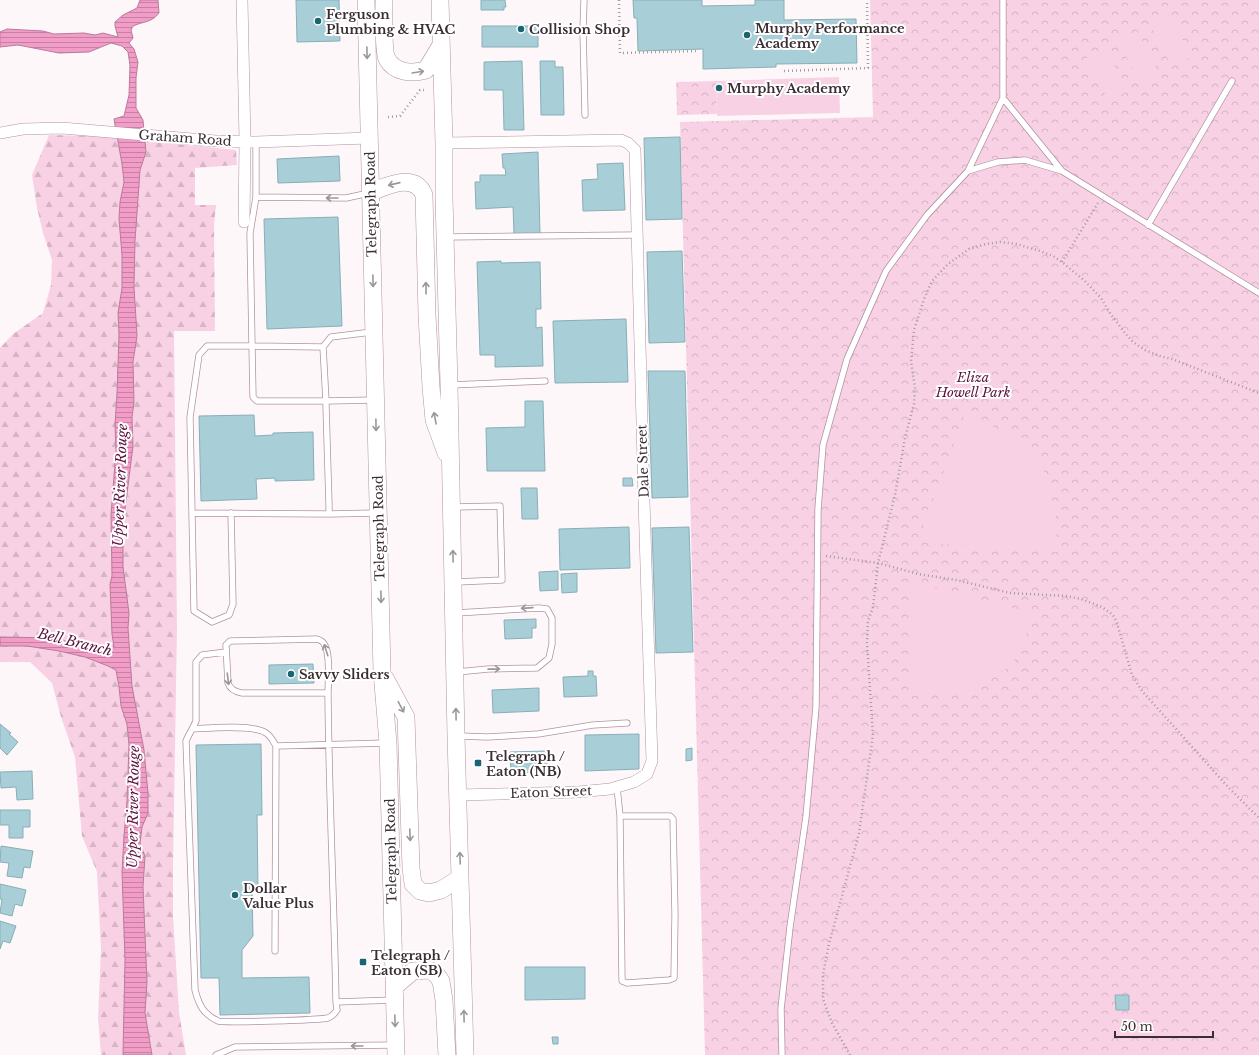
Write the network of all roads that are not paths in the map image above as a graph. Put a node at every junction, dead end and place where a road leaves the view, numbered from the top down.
1 (242, 0) edge
2 (366, 0) edge
3 (384, 0) edge
4 (440, 0) edge
5 (584, 0) edge
6 (1003, 0) edge
7 (441, 44) junction
8 (1232, 81) dead end
9 (1003, 98) junction
10 (585, 115) dead end
11 (0, 133) edge
12 (370, 138) junction
13 (250, 142) junction
14 (444, 143) junction
15 (968, 171) junction
16 (1062, 172) junction
17 (371, 192) junction
18 (256, 197) junction
19 (244, 222) dead end
20 (1148, 225) junction
21 (636, 235) junction
22 (446, 237) junction
23 (1259, 293) edge
24 (374, 332) junction
25 (252, 346) junction
26 (323, 347) junction
27 (545, 381) dead end
28 (449, 385) junction
29 (376, 400) junction
30 (326, 401) junction
31 (451, 468) junction
32 (452, 507) junction
33 (192, 513) junction
34 (231, 513) junction
35 (379, 513) junction
36 (329, 514) junction
37 (453, 582) junction
38 (454, 613) junction
39 (226, 652) junction
40 (382, 672) junction
41 (455, 672) junction
42 (328, 693) junction
43 (627, 723) dead end
44 (193, 728) junction
45 (456, 736) junction
46 (388, 743) junction
47 (329, 744) junction
48 (276, 746) junction
49 (641, 778) joint
50 (617, 787) junction
51 (458, 795) junction
52 (620, 816) junction
53 (460, 878) junction
54 (275, 951) dead end
55 (394, 994) junction
56 (336, 1002) junction
57 (396, 1050) edge
58 (216, 1055) edge
59 (447, 1055) edge
60 (465, 1055) edge
61 (782, 1055) edge

1 - 13 street
2 -> 12 main road, Telegraph Road
3 -> 7 main road
4 - 7 main road
5 - 10 lane
6 - 9 lane
7 - 14 main road
8 - 20 lane
9 - 15 lane
9 - 16 lane
11 - 13 street, Graham Road
12 - 13 street, Graham Road
12 - 17 main road, Telegraph Road
13 - 18 lane
13 - 19 street
14 - 21 street, Dale Street
14 - 22 main road
15 - 16 lane
15 - 61 lane
16 - 20 lane
17 -> 18 lane
17 -> 24 main road, Telegraph Road
31 -> 17 main road
18 - 25 lane
20 - 23 lane
21 - 22 lane
21 - 49 street, Dale Street
22 - 28 main road
24 - 26 lane
24 - 29 main road, Telegraph Road
25 - 26 lane
25 - 30 lane
25 - 33 lane
26 - 30 lane
27 - 28 lane
28 - 31 main road
29 - 30 lane
29 -> 35 main road, Telegraph Road
30 - 36 lane
31 - 32 main road
37 -> 32 main road
32 - 37 lane
33 - 34 lane
33 - 34 lane
34 - 36 lane
35 - 36 lane
35 -> 40 main road, Telegraph Road
37 - 38 main road
38 - 41 main road
41 -> 38 lane
39 -> 42 lane
42 -> 39 lane
39 - 44 lane
40 - 46 main road, Telegraph Road
40 -> 53 main road
45 -> 41 main road
42 - 47 lane
43 - 45 lane
44 - 48 lane
44 - 56 lane
45 - 51 main road
46 - 47 lane
46 - 55 main road, Telegraph Road
47 - 48 lane
47 - 56 lane
48 - 54 lane
49 - 50 street, Eaton Street
50 - 51 street, Eaton Street
50 - 52 lane
53 -> 51 main road
52 - 52 lane
60 -> 53 main road
55 - 56 lane
55 -> 57 main road, Telegraph Road
55 - 59 main road
57 -> 58 lane

